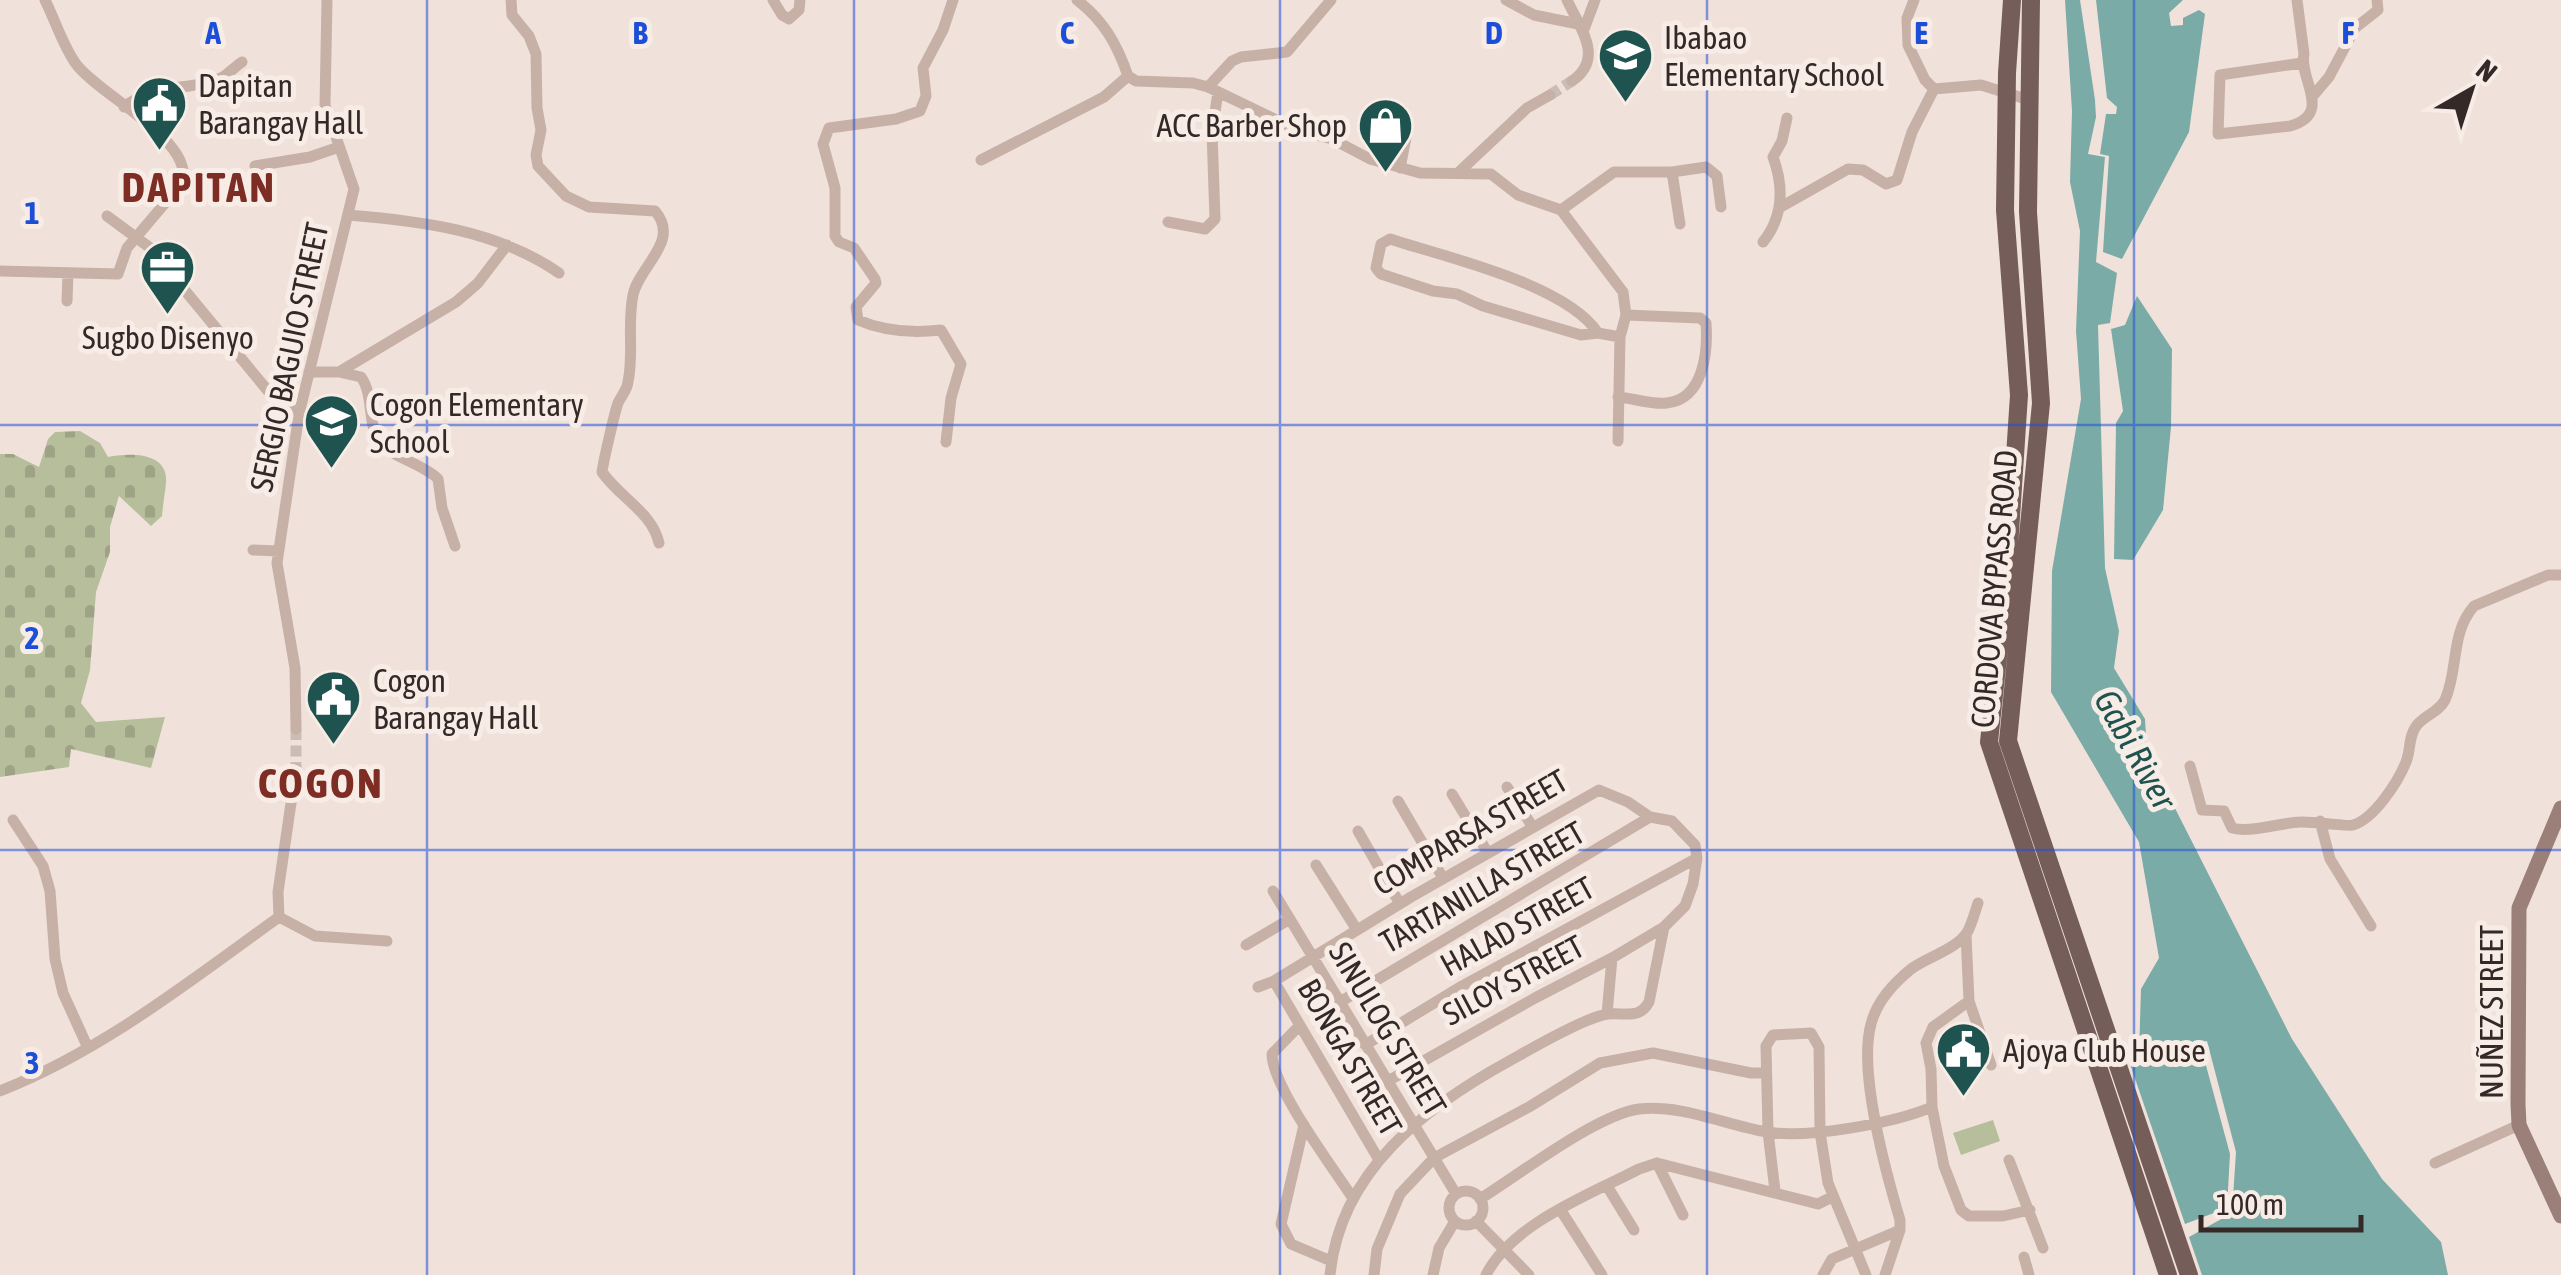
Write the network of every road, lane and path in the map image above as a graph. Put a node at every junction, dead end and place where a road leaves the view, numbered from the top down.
1 (44, 0) edge
2 (328, 0) edge
3 (511, 0) edge
4 (772, 0) edge
5 (800, 0) edge
6 (952, 0) edge
7 (1076, 0) edge
8 (1331, 0) edge
9 (1506, 0) edge
10 (1567, 0) edge
11 (1595, 0) edge
12 (1914, 0) edge
13 (2012, 0) edge
14 (2031, 0) edge
15 (2297, 0) edge
16 (2377, 0) edge
17 (1580, 28) junction
18 (242, 62) dead end
19 (2302, 63) junction
20 (1128, 76) junction
21 (1572, 81) tunnel mouth
22 (1934, 88) junction
23 (1213, 90) junction
24 (2006, 92) junction
25 (1550, 95) tunnel mouth
26 (2312, 97) junction
27 (2029, 100) junction
28 (124, 108) junction
29 (1402, 110) dead end
30 (1787, 118) dead end
31 (339, 148) junction
32 (981, 160) dead end
33 (255, 166) dead end
34 (1400, 168) junction
35 (1459, 172) junction
36 (1672, 172) junction
37 (1720, 207) dead end
38 (1779, 208) junction
39 (1561, 210) junction
40 (348, 215) junction
41 (107, 216) dead end
42 (1168, 222) dead end
43 (1680, 224) dead end
44 (138, 237) junction
45 (1762, 242) dead end
46 (507, 245) junction
47 (0, 271) edge
48 (68, 272) junction
49 (559, 274) dead end
50 (67, 301) dead end
51 (1626, 315) junction
52 (1598, 333) junction
53 (1620, 338) junction
54 (309, 372) junction
55 (339, 372) junction
56 (1618, 398) junction
57 (299, 414) junction
58 (1618, 441) dead end
59 (946, 442) dead end
60 (659, 543) dead end
61 (455, 546) dead end
62 (253, 550) dead end
63 (279, 551) junction
64 (2561, 574) edge
65 (296, 729) tunnel mouth
66 (2190, 766) dead end
67 (296, 768) tunnel mouth
68 (1508, 786) dead end
69 (1452, 794) dead end
70 (1398, 802) dead end
71 (2561, 808) edge
72 (1650, 817) junction
73 (13, 820) dead end
74 (2320, 821) junction
75 (1532, 826) junction
76 (2557, 827) edge
77 (1358, 832) dead end
78 (1488, 853) junction
79 (1697, 858) junction
80 (1316, 865) dead end
81 (1443, 878) junction
82 (1274, 891) dead end
83 (1978, 902) dead end
84 (1400, 904) junction
85 (280, 918) junction
86 (1290, 918) junction
87 (2371, 926) dead end
88 (1664, 927) junction
89 (1357, 930) junction
90 (1966, 936) junction
91 (387, 942) dead end
92 (1246, 945) dead end
93 (1312, 956) junction
94 (1612, 958) junction
95 (1274, 981) junction
96 (1258, 987) dead end
97 (1968, 1001) junction
98 (1340, 1002) junction
99 (1606, 1014) junction
100 (1300, 1026) junction
101 (1365, 1046) junction
102 (88, 1048) junction
103 (1991, 1065) dead end
104 (1765, 1072) junction
105 (1388, 1081) junction
106 (0, 1092) edge
107 (1932, 1108) junction
108 (1876, 1122) junction
109 (1304, 1125) junction
110 (1412, 1125) junction
111 (2520, 1125) junction
112 (1768, 1132) junction
113 (1820, 1132) junction
114 (2133, 1142) junction
115 (1434, 1158) junction
116 (1379, 1160) junction
117 (2009, 1160) dead end
118 (2435, 1163) dead end
119 (1657, 1164) junction
120 (1606, 1186) junction
121 (1775, 1191) junction
122 (1456, 1194) junction
123 (1352, 1197) junction
124 (1832, 1197) junction
125 (1480, 1199) junction
126 (1560, 1210) junction
127 (2030, 1210) junction
128 (1683, 1215) dead end
129 (2561, 1216) edge
130 (1455, 1221) junction
131 (1476, 1221) junction
132 (1634, 1230) dead end
133 (1900, 1230) junction
134 (2043, 1248) dead end
135 (1505, 1249) junction
136 (1856, 1249) junction
137 (2024, 1257) dead end
138 (1331, 1260) junction
139 (1330, 1275) edge
140 (1374, 1275) edge
141 (1433, 1275) edge
142 (1486, 1275) edge
143 (1529, 1275) edge
144 (1602, 1275) edge
145 (1824, 1275) edge
146 (1866, 1275) edge
147 (1885, 1275) edge
148 (2029, 1275) edge
149 (2168, 1275) edge
150 (2189, 1275) edge

1 - 28 street
2 - 31 street, SERGIO BAGUIO STREET
3 - 60 street
4 - 5 street
6 - 59 street
7 - 20 street
8 - 23 street
9 - 17 street
10 - 17 street
11 - 17 street
12 - 22 street
13 - 24 main road, CORDOVA BYPASS ROAD
14 - 27 main road, CORDOVA BYPASS ROAD
15 - 19 street
16 - 26 street
17 - 21 street
18 - 28 street
19 - 26 street
19 - 26 street
20 - 23 street
20 - 32 street
22 - 24 street
22 - 38 street
23 - 34 street
23 - 42 street
24 - 27 street
24 - 114 main road, CORDOVA BYPASS ROAD
25 - 35 street
27 - 114 main road, CORDOVA BYPASS ROAD
28 - 44 street
29 - 34 street
30 - 38 street
31 - 33 street
31 - 40 street, SERGIO BAGUIO STREET
34 - 35 street
35 - 39 street
36 - 37 street
36 - 39 street
36 - 43 street
38 - 45 street
39 - 51 street
40 - 46 street
40 - 54 street, SERGIO BAGUIO STREET
41 - 44 street
44 - 48 street
44 - 57 street
46 - 49 street
46 - 55 street
47 - 48 street
48 - 50 street
51 - 53 street
51 - 56 street
52 - 52 street
52 - 53 street
53 - 56 street
54 - 55 street
54 - 57 street, SERGIO BAGUIO STREET
55 - 61 street
56 - 58 street
57 - 63 street, SERGIO BAGUIO STREET
62 - 63 street
63 - 65 street, SERGIO BAGUIO STREET
64 - 74 street
66 - 74 street
67 - 85 street
68 - 75 street
69 - 78 street
70 - 81 street
71 - 76 street, NUÑEZ STREET
72 - 75 street, COMPARSA STREET
72 - 79 street, COMPARSA STREET
72 - 98 street, TARTANILLA STREET
73 - 102 street
74 - 87 street
75 - 78 street, COMPARSA STREET
76 - 111 street, NUÑEZ STREET
77 - 84 street
78 - 81 street, COMPARSA STREET
79 - 88 street
79 - 101 street, HALAD STREET
80 - 89 street
81 - 84 street, COMPARSA STREET
82 - 86 street, SINULOG STREET
83 - 90 street
84 - 89 street, COMPARSA STREET
85 - 91 street
85 - 102 street
86 - 92 street
86 - 93 street, SINULOG STREET
88 - 94 street, SILOY STREET
88 - 99 street
89 - 93 street, COMPARSA STREET
90 - 97 street
90 - 108 street
93 - 95 street, COMPARSA STREET
93 - 98 street, SINULOG STREET
94 - 99 street
94 - 105 street, SILOY STREET
95 - 96 street, COMPARSA STREET
95 - 100 street, BONGA STREET
97 - 103 street
97 - 107 street
98 - 101 street, SINULOG STREET
99 - 110 street
100 - 109 street
100 - 116 street, BONGA STREET
101 - 105 street, SINULOG STREET
102 - 106 street
104 - 112 street
104 - 113 street
104 - 115 street
105 - 110 street, SINULOG STREET
107 - 108 street
107 - 127 street
108 - 113 street
108 - 133 street
109 - 123 street
109 - 138 street
110 - 115 street, SINULOG STREET
110 - 116 street
111 - 118 street
111 - 129 street, NUÑEZ STREET
112 - 113 street
112 - 121 street
112 - 125 street
113 - 124 street
114 - 149 main road, CORDOVA BYPASS ROAD
114 - 150 main road, CORDOVA BYPASS ROAD
115 - 122 street, SINULOG STREET
115 - 140 street
116 - 123 street
117 - 127 street
119 - 120 street
119 - 121 street
119 - 128 street
120 - 126 street
120 - 132 street
121 - 124 street
122 - 125 street
122 - 130 street
123 - 138 street
124 - 136 street
125 - 131 street
126 - 135 street
126 - 144 street
127 - 134 street
130 - 131 street
130 - 141 street
131 - 135 street
133 - 136 street
133 - 147 street
135 - 142 street
135 - 143 street
136 - 145 street
136 - 146 street
137 - 148 street
138 - 139 street

